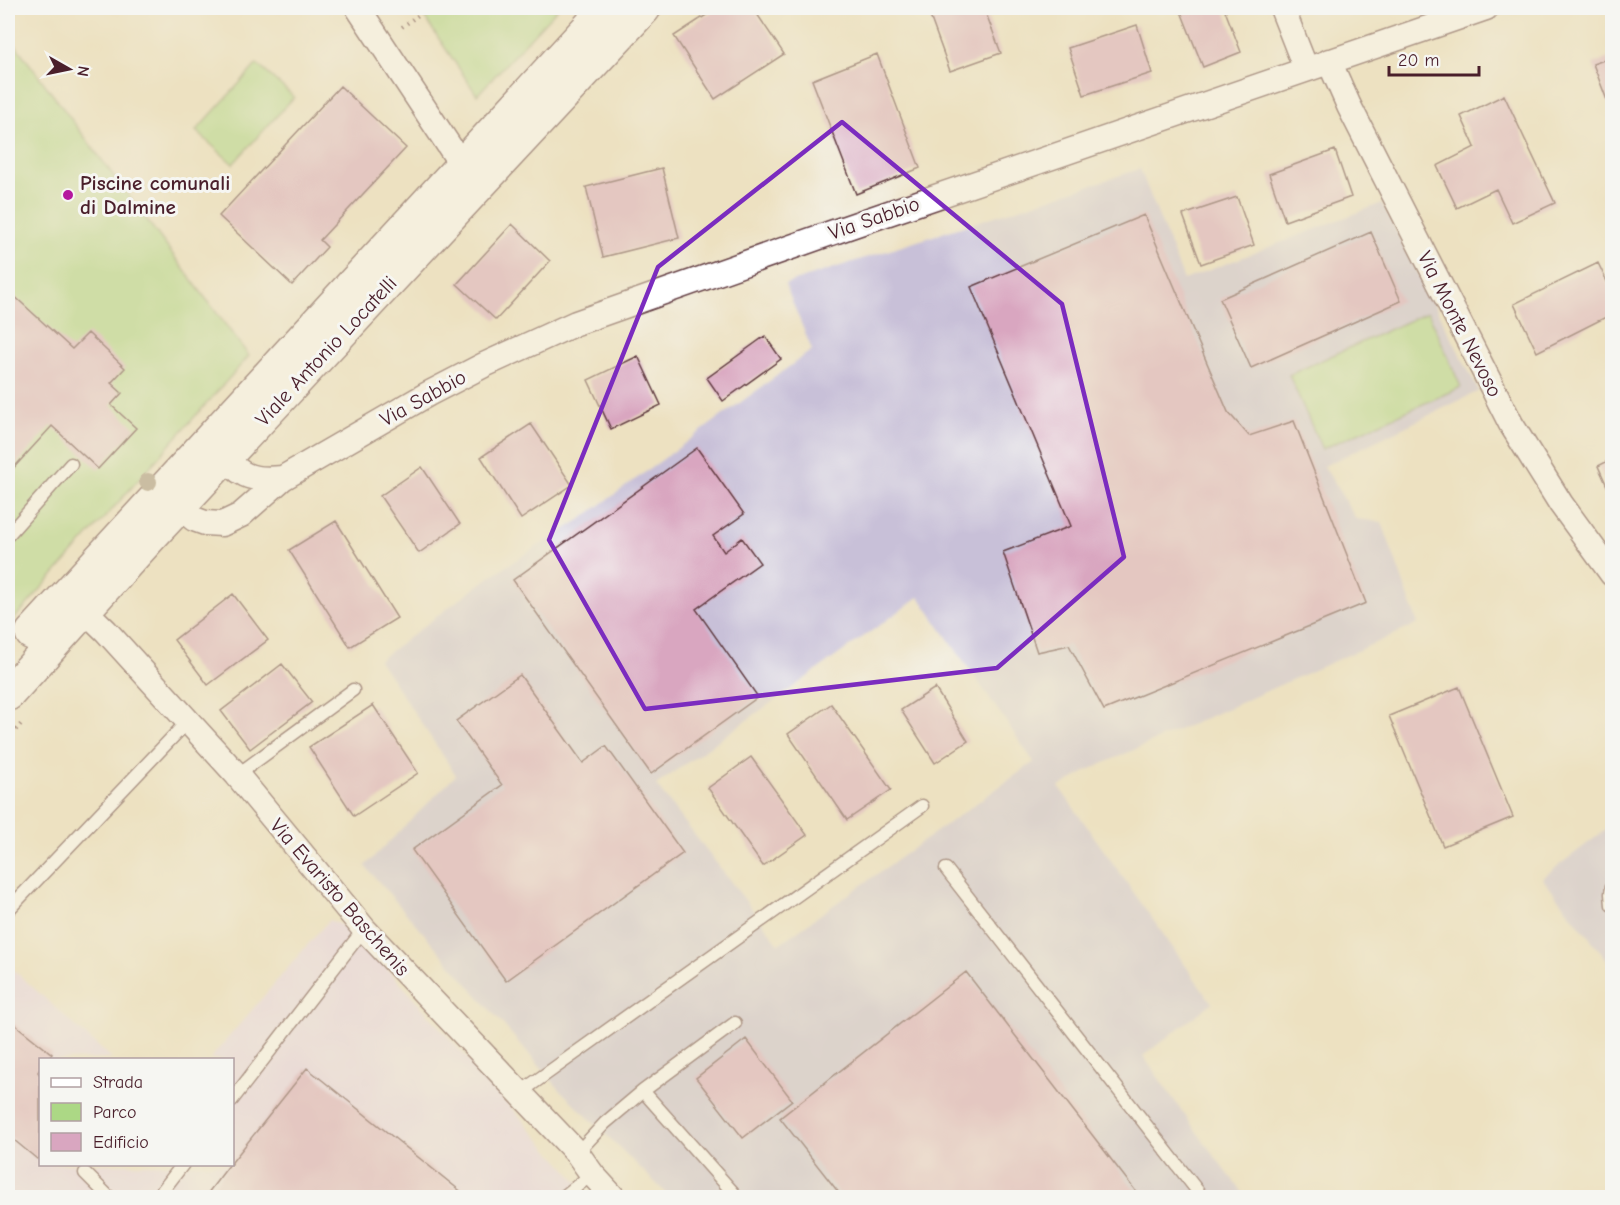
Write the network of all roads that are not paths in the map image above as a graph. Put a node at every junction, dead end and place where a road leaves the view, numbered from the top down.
1 (358, 8) edge
2 (608, 8) edge
3 (644, 8) edge
4 (1282, 8) edge
5 (1486, 8) edge
6 (1329, 61) junction
7 (1306, 69) junction
8 (470, 177) junction
9 (217, 450) junction
10 (71, 464) dead end
11 (283, 478) junction
12 (171, 500) junction
13 (8, 535) edge
14 (1612, 574) edge
15 (77, 602) junction
16 (8, 660) edge
17 (353, 690) dead end
18 (8, 694) edge
19 (188, 721) junction
20 (237, 775) junction
21 (922, 806) dead end
22 (946, 869) dead end
23 (1612, 886) edge
24 (1612, 905) edge
25 (8, 910) edge
26 (364, 929) junction
27 (735, 1023) dead end
28 (643, 1091) junction
29 (518, 1094) junction
30 (234, 1097) edge
31 (577, 1154) junction
32 (181, 1166) edge
33 (85, 1173) dead end
34 (592, 1174) junction
35 (110, 1197) edge
36 (157, 1197) edge
37 (562, 1197) edge
38 (614, 1197) edge
39 (738, 1197) edge
40 (1203, 1197) edge

1 - 8 street
2 - 8 street, Viale Antonio Locatelli
3 - 8 street, Viale Antonio Locatelli
4 - 7 street
5 - 6 street, Via Sabbio
6 - 7 street, Via Sabbio
6 - 14 street, Via Monte Nevoso
7 - 11 street, Via Sabbio
8 - 9 street, Viale Antonio Locatelli
9 - 11 street, Via Sabbio
9 - 12 street, Viale Antonio Locatelli
10 - 13 lane
11 - 12 street, Via Sabbio
12 - 15 street, Viale Antonio Locatelli
15 - 16 street, Viale Antonio Locatelli
15 - 18 street, Viale Antonio Locatelli
15 - 19 street, Via Evaristo Baschenis
17 - 20 lane
19 - 20 street, Via Evaristo Baschenis
19 - 25 lane
20 - 26 street, Via Evaristo Baschenis
21 - 29 lane
22 - 40 lane
23 - 24 lane
26 - 29 street, Via Evaristo Baschenis
26 - 30 lane
27 - 28 lane
28 - 31 lane
28 - 39 lane
29 - 31 street, Via Evaristo Baschenis
31 - 34 street, Via Evaristo Baschenis
32 - 36 lane
33 - 35 lane
34 - 37 lane
34 - 38 street, Via Evaristo Baschenis

